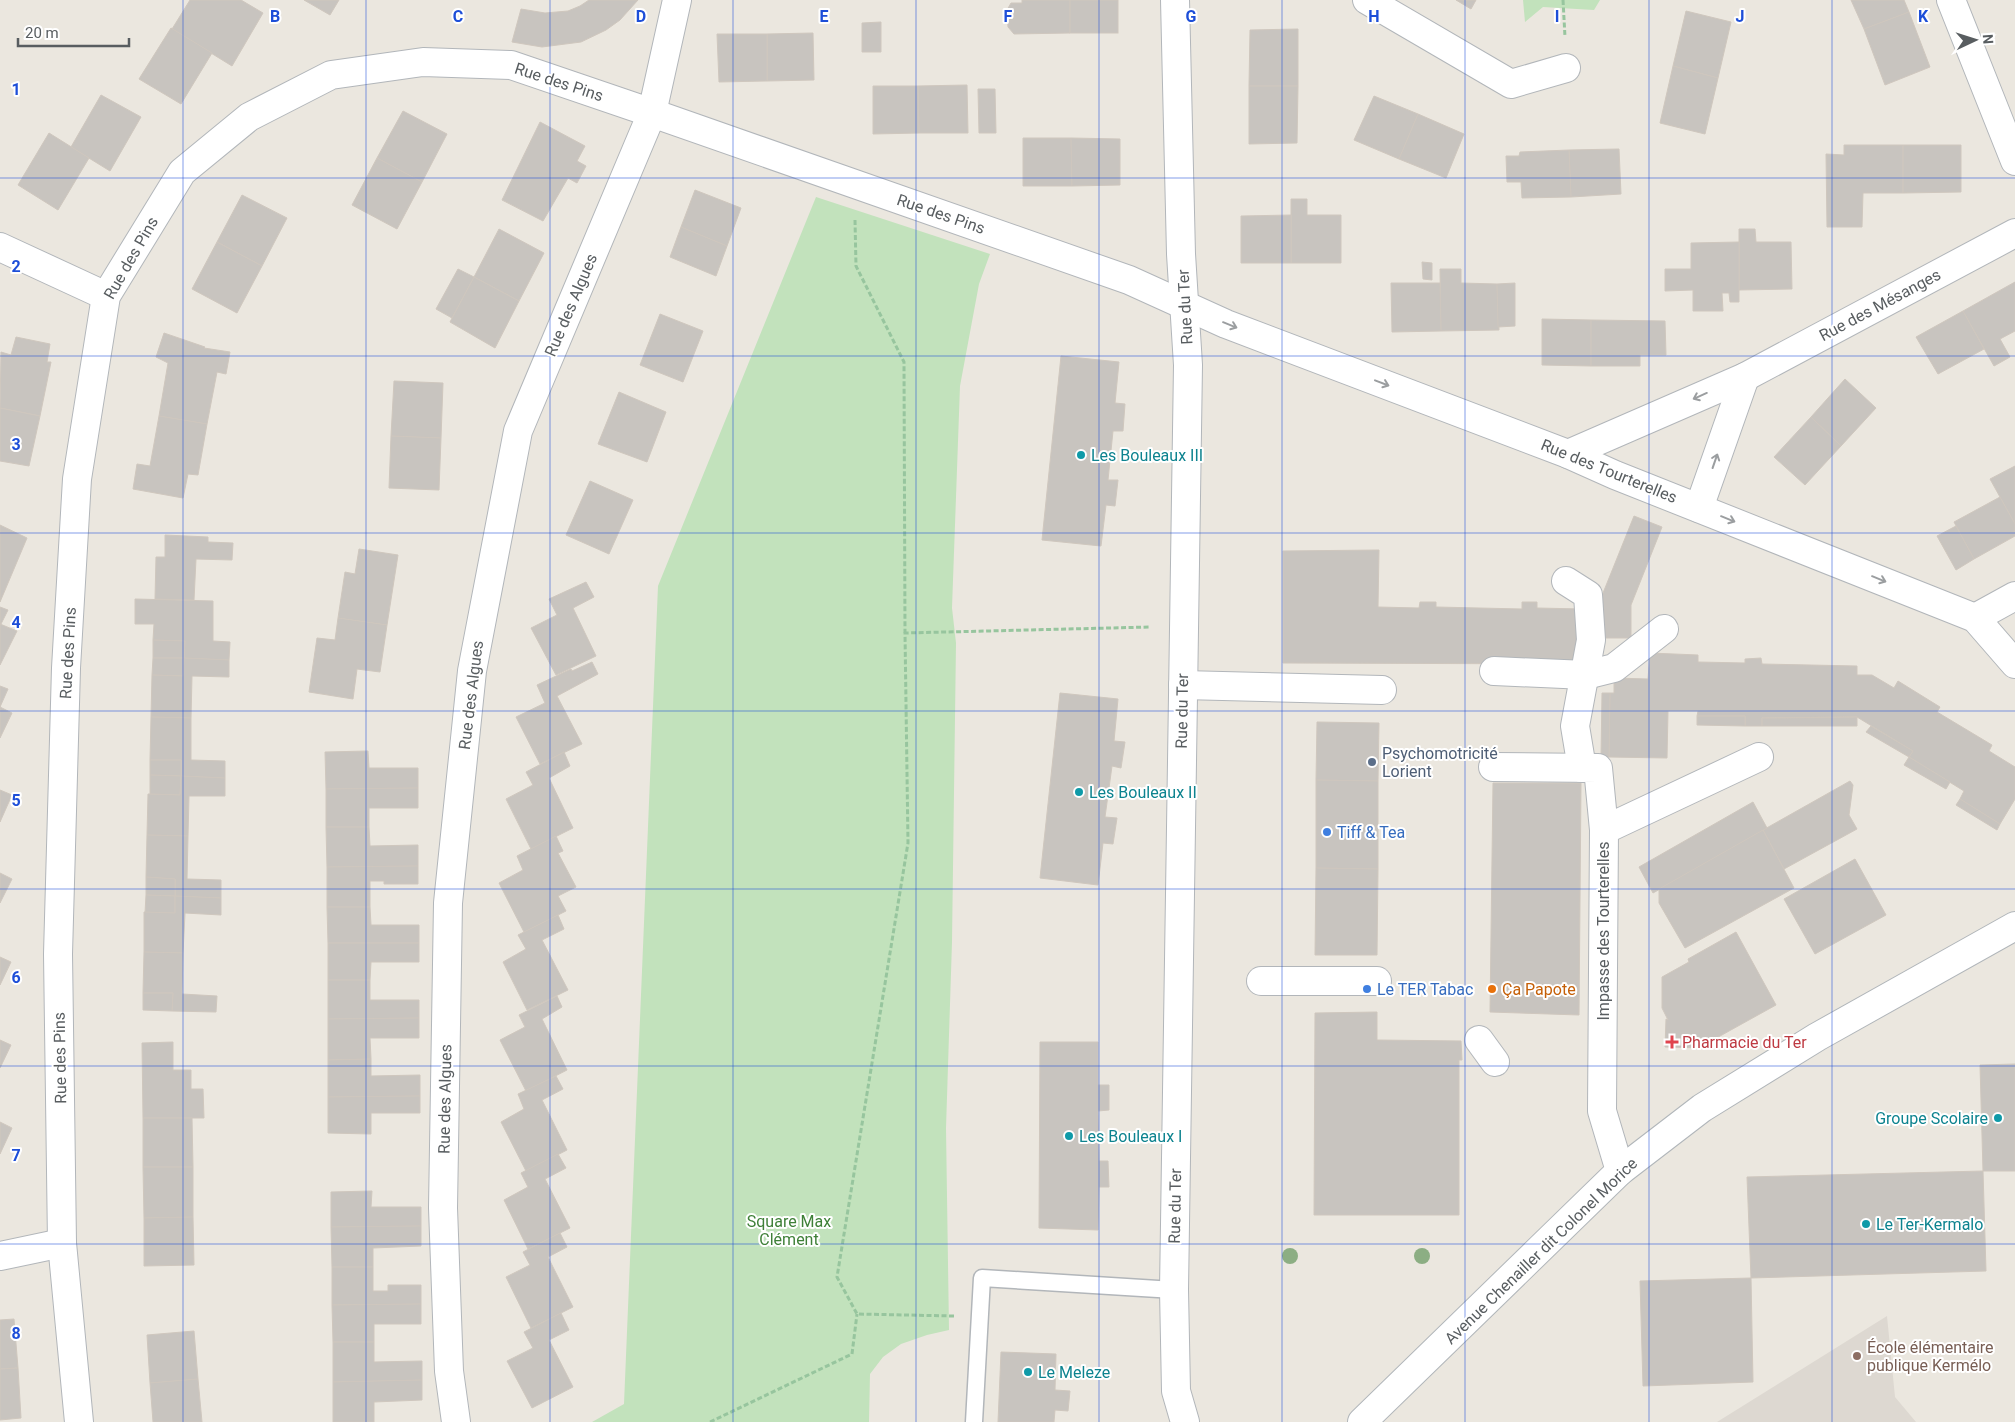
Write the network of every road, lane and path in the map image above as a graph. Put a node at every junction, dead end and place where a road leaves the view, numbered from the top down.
1 (677, 0) edge
2 (1175, 0) edge
3 (1367, 0) edge
4 (1951, 0) edge
5 (1566, 68) dead end
6 (652, 113) junction
7 (2015, 161) edge
8 (855, 184) junction
9 (2015, 233) edge
10 (0, 247) edge
11 (106, 296) junction
12 (1186, 304) junction
13 (1745, 377) junction
14 (1568, 454) junction
15 (1699, 508) junction
16 (1566, 582) dead end
17 (2015, 596) edge
18 (1975, 618) junction
19 (1183, 626) junction
20 (1664, 629) dead end
21 (905, 633) junction
22 (2015, 664) edge
23 (1494, 671) dead end
24 (1586, 675) junction
25 (1183, 685) junction
26 (1382, 690) dead end
27 (1759, 757) dead end
28 (1493, 767) dead end
29 (1582, 768) junction
30 (1604, 830) junction
31 (2015, 926) edge
32 (1261, 981) dead end
33 (1377, 981) dead end
34 (1478, 1040) dead end
35 (1495, 1062) dead end
36 (1620, 1171) junction
37 (62, 1243) junction
38 (0, 1256) edge
39 (1174, 1290) junction
40 (857, 1314) junction
41 (980, 1316) junction
42 (79, 1422) edge
43 (456, 1422) edge
44 (710, 1422) edge
45 (974, 1422) edge
46 (1185, 1422) edge
47 (1362, 1422) edge

1 - 6 street, Rue des Algues
2 - 12 street, Rue du Ter
3 - 5 street
4 - 7 street
6 - 8 street, Rue des Pins
6 - 11 street, Rue des Pins
6 - 43 street, Rue des Algues
8 - 12 street, Rue des Pins
8 - 21 path
9 - 13 street, Rue des Mésanges
10 - 11 street
11 - 37 street, Rue des Pins
12 -> 14 street, Rue des Tourterelles
12 - 19 street, Rue du Ter
13 -> 14 street, Rue des Mésanges
15 -> 13 street
14 - 15 street, Rue des Tourterelles
15 -> 18 street, Rue des Tourterelles
16 - 24 street
17 - 18 street
18 - 22 street, Rue des Tourterelles
19 - 21 path
19 - 25 street, Rue du Ter
20 - 24 street
21 - 40 path
23 - 24 street
24 - 29 street
25 - 26 street
25 - 39 street, Rue du Ter
27 - 30 street, Impasse des Tourterelles
28 - 29 street
29 - 30 street
30 - 36 street, Impasse des Tourterelles
31 - 36 street, Avenue Chenailler dit Colonel Morice
32 - 33 street
34 - 35 street
36 - 47 street, Avenue Chenailler dit Colonel Morice
37 - 38 street
37 - 42 street, Rue des Pins
39 - 41 lane
39 - 46 street, Rue du Ter
40 - 41 path
40 - 44 path
41 - 45 lane

